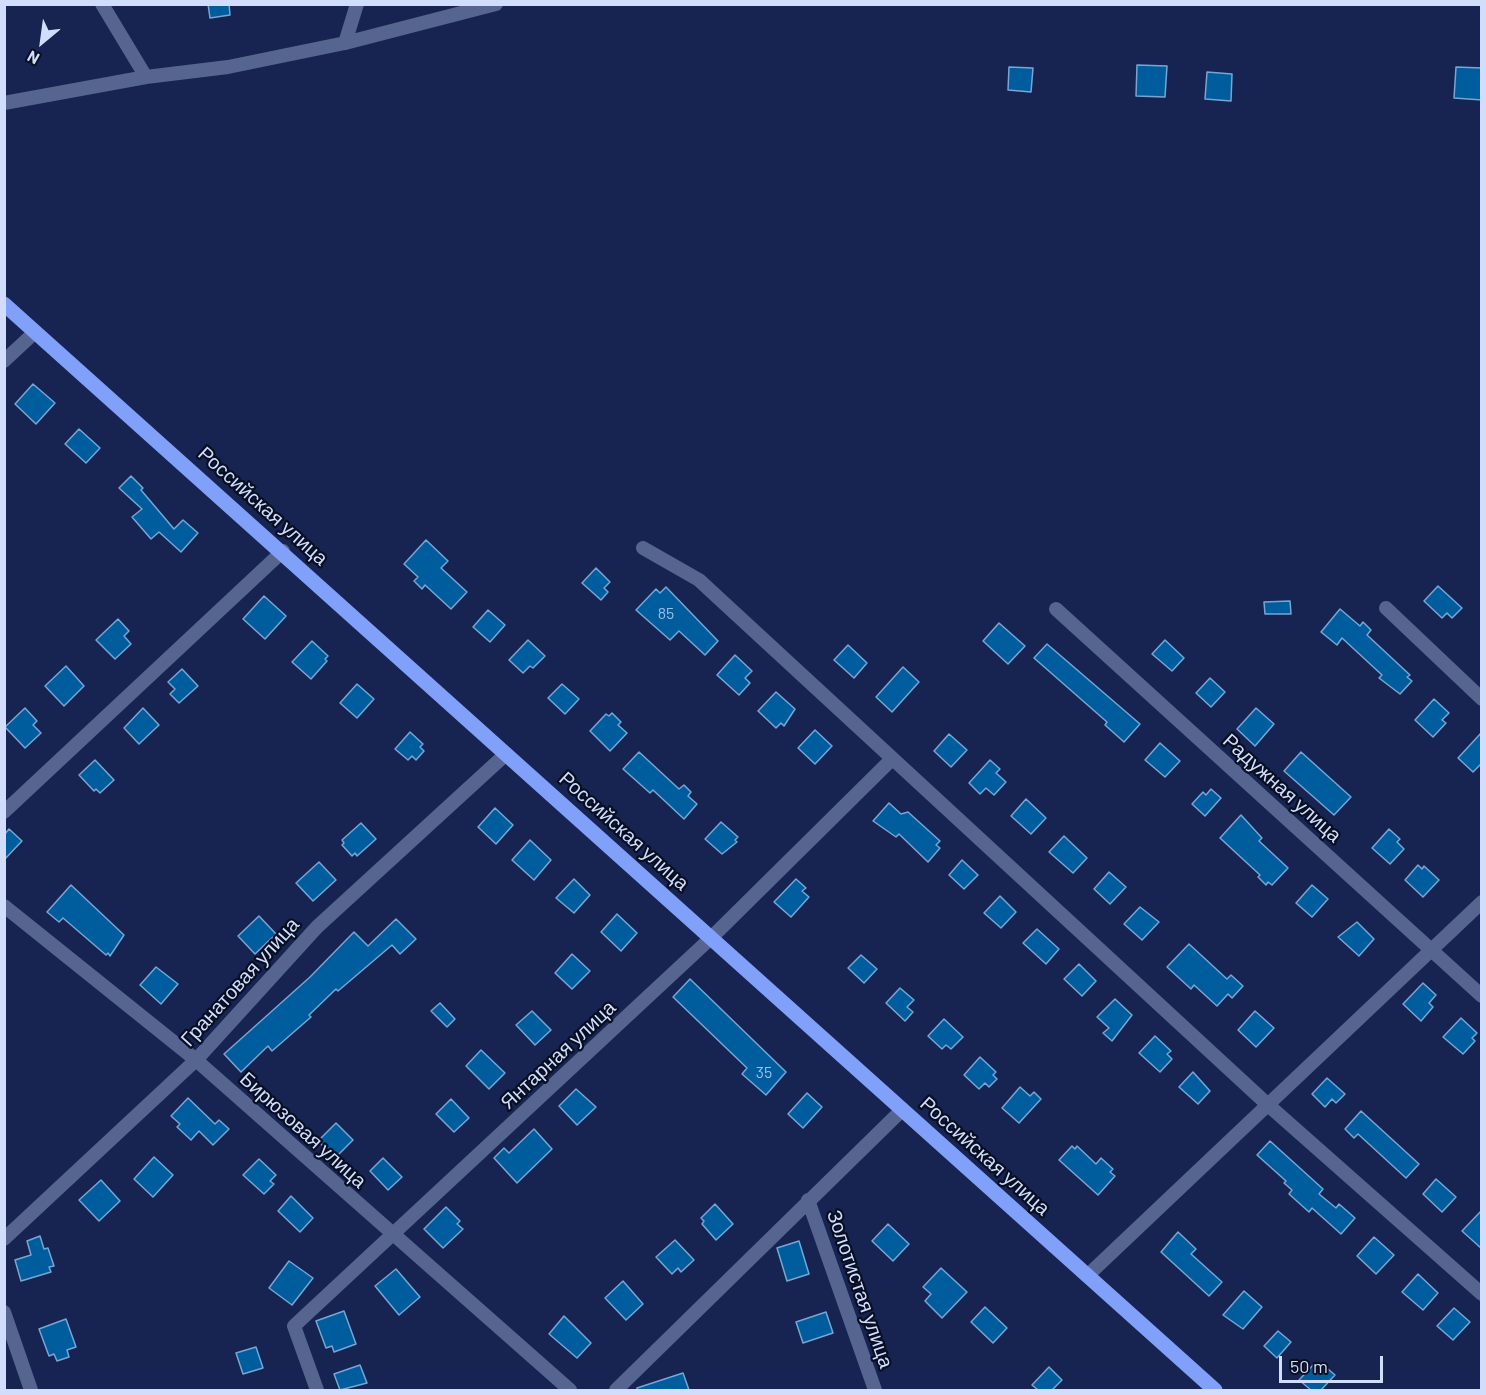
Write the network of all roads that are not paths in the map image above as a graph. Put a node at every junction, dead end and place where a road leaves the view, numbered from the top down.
1 (102, 4) edge
2 (357, 4) edge
3 (496, 4) edge
4 (345, 43) junction
5 (146, 77) junction
6 (4, 103) edge
7 (4, 304) edge
8 (34, 333) junction
9 (4, 361) edge
10 (643, 548) dead end
11 (283, 551) junction
12 (1386, 608) dead end
13 (1056, 609) dead end
14 (1482, 699) edge
15 (506, 754) junction
16 (892, 759) junction
17 (4, 812) edge
18 (1482, 902) edge
19 (4, 906) edge
20 (712, 937) junction
21 (1431, 950) junction
22 (1482, 996) edge
23 (196, 1060) junction
24 (1267, 1104) junction
25 (902, 1110) junction
26 (808, 1200) junction
27 (392, 1236) junction
28 (4, 1239) edge
29 (1087, 1276) junction
30 (1482, 1294) edge
31 (4, 1312) edge
32 (31, 1390) edge
33 (317, 1390) edge
34 (570, 1390) edge
35 (616, 1390) edge
36 (875, 1390) edge
37 (1215, 1390) edge

1 - 5 street
2 - 4 street
3 - 4 street
4 - 5 street
5 - 6 street
7 - 8 main road, Российская улица
8 - 9 street
8 - 11 main road, Российская улица
10 - 16 street
11 - 15 main road, Российская улица
11 - 17 street
12 - 14 street
13 - 21 street, Радужная улица
15 - 20 main road, Российская улица
15 - 23 street, Гранатовая улица
16 - 20 street, Янтарная улица
16 - 24 street
18 - 21 street
19 - 23 street, Бирюзовая улица
20 - 25 main road, Российская улица
20 - 27 street, Янтарная улица
21 - 22 street, Радужная улица
21 - 24 street
23 - 27 street, Бирюзовая улица
23 - 28 street, Гранатовая улица
24 - 29 street
24 - 30 street
25 - 26 street
25 - 29 main road, Российская улица
26 - 35 street
26 - 36 street, Золотистая улица
27 - 33 street, Янтарная улица
27 - 34 street, Бирюзовая улица
29 - 37 main road, Российская улица
31 - 32 street

